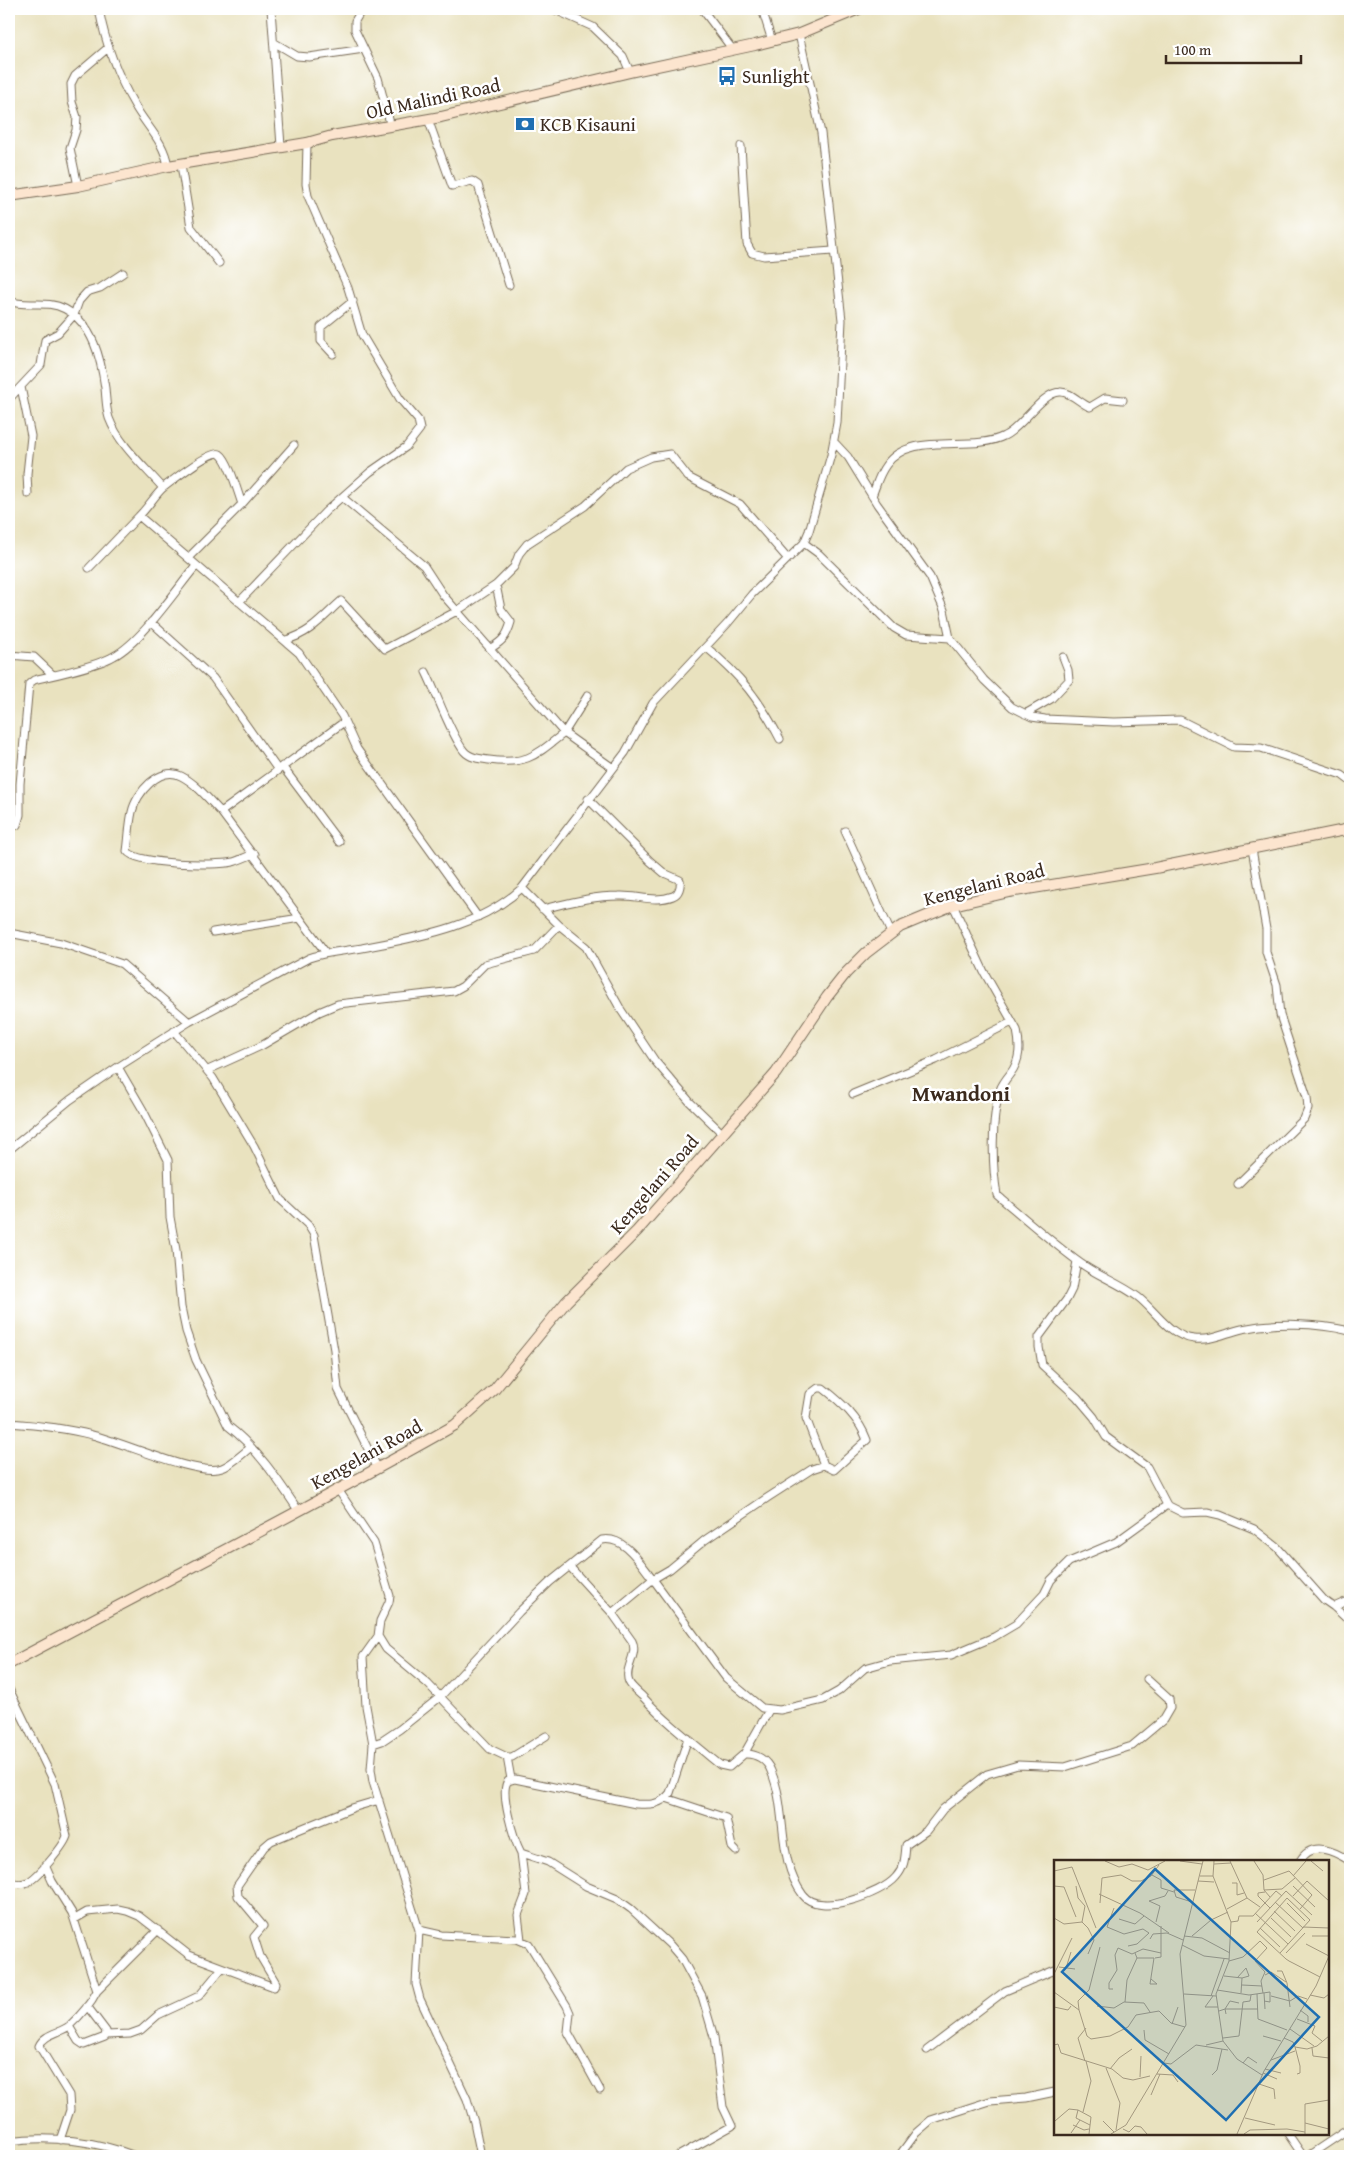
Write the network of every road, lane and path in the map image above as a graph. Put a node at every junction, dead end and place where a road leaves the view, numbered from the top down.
1 (100, 9) edge
2 (271, 9) edge
3 (362, 9) edge
4 (554, 9) edge
5 (702, 9) edge
6 (762, 9) edge
7 (859, 9) edge
8 (799, 34) junction
9 (772, 41) junction
10 (275, 43) junction
11 (110, 47) junction
12 (364, 49) junction
13 (733, 50) junction
14 (630, 72) junction
15 (428, 119) junction
16 (391, 127) junction
17 (307, 143) junction
18 (282, 146) junction
19 (741, 146) dead end
20 (181, 165) junction
21 (168, 166) junction
22 (78, 186) junction
23 (9, 196) edge
24 (833, 251) junction
25 (219, 264) dead end
26 (123, 273) dead end
27 (509, 285) dead end
28 (9, 301) edge
29 (352, 302) junction
30 (74, 316) junction
31 (333, 354) dead end
32 (21, 387) junction
33 (9, 399) edge
34 (1123, 400) dead end
35 (834, 442) junction
36 (294, 445) dead end
37 (163, 488) junction
38 (28, 494) dead end
39 (872, 496) junction
40 (342, 498) junction
41 (242, 504) junction
42 (139, 516) junction
43 (804, 543) junction
44 (188, 558) junction
45 (786, 558) junction
46 (196, 566) junction
47 (89, 568) dead end
48 (496, 585) junction
49 (239, 602) junction
50 (457, 611) junction
51 (151, 622) junction
52 (950, 638) junction
53 (286, 640) junction
54 (706, 647) junction
55 (490, 648) junction
56 (9, 655) edge
57 (1063, 658) dead end
58 (426, 672) dead end
59 (53, 675) junction
60 (588, 695) dead end
61 (1025, 714) junction
62 (344, 722) junction
63 (564, 733) junction
64 (780, 739) dead end
65 (280, 768) junction
66 (614, 768) junction
67 (1350, 781) edge
68 (588, 799) junction
69 (221, 812) junction
70 (9, 828) edge
71 (1350, 829) edge
72 (845, 831) dead end
73 (339, 842) dead end
74 (1252, 849) junction
75 (254, 854) junction
76 (522, 888) junction
77 (953, 905) junction
78 (542, 909) junction
79 (478, 917) junction
80 (300, 918) junction
81 (559, 925) junction
82 (213, 932) dead end
83 (9, 933) edge
84 (892, 933) junction
85 (326, 953) junction
86 (189, 1022) junction
87 (1012, 1022) junction
88 (174, 1031) junction
89 (118, 1067) junction
90 (208, 1070) junction
91 (853, 1094) dead end
92 (722, 1133) junction
93 (9, 1150) edge
94 (1238, 1184) dead end
95 (1076, 1261) junction
96 (1350, 1331) edge
97 (9, 1423) edge
98 (250, 1448) junction
99 (824, 1465) junction
100 (378, 1469) junction
101 (339, 1491) junction
102 (1167, 1505) junction
103 (298, 1510) junction
104 (570, 1567) junction
105 (653, 1579) junction
106 (1350, 1603) edge
107 (1334, 1607) junction
108 (612, 1613) junction
109 (1350, 1622) edge
110 (378, 1636) junction
111 (9, 1664) edge
112 (1147, 1679) dead end
113 (9, 1689) edge
114 (440, 1697) junction
115 (769, 1710) junction
116 (546, 1736) dead end
117 (688, 1738) junction
118 (373, 1744) junction
119 (744, 1754) junction
120 (507, 1757) junction
121 (511, 1779) junction
122 (666, 1798) junction
123 (379, 1800) junction
124 (736, 1851) dead end
125 (520, 1853) junction
126 (1301, 1860) edge
127 (1350, 1861) edge
128 (45, 1865) junction
129 (9, 1881) edge
130 (75, 1919) junction
131 (158, 1930) junction
132 (419, 1930) junction
133 (521, 1940) junction
134 (222, 1968) junction
135 (1054, 1970) edge
136 (97, 1991) junction
137 (87, 2006) junction
138 (69, 2026) junction
139 (106, 2035) junction
140 (927, 2050) dead end
141 (600, 2090) dead end
142 (1054, 2092) edge
143 (1350, 2128) edge
144 (1289, 2135) edge
145 (60, 2140) junction
146 (9, 2141) edge
147 (1302, 2155) edge
148 (135, 2156) edge
149 (481, 2156) edge
150 (678, 2156) edge
151 (899, 2156) edge

1 - 11 street
2 - 10 street
3 - 12 street
4 - 14 street
5 - 13 street
6 - 9 street
7 - 8 main road, Old Malindi Road
8 - 9 main road, Old Malindi Road
8 - 24 street
9 - 13 main road, Old Malindi Road
10 - 12 street
10 - 18 street
11 - 21 street
11 - 22 street
12 - 16 street
13 - 14 main road, Old Malindi Road
14 - 15 main road, Old Malindi Road
15 - 16 main road, Old Malindi Road
15 - 27 street
16 - 17 main road, Old Malindi Road
17 - 18 main road, Old Malindi Road
17 - 29 street
18 - 20 main road, Old Malindi Road
19 - 24 street
20 - 21 main road, Old Malindi Road
20 - 25 street
21 - 22 main road, Old Malindi Road
22 - 23 main road, Old Malindi Road
24 - 35 street
26 - 30 street
28 - 30 street
29 - 31 street
29 - 40 street
30 - 32 street
30 - 37 street
32 - 33 street
32 - 38 street
34 - 39 street
35 - 39 street
35 - 43 street
36 - 41 street
37 - 41 street
37 - 42 street
39 - 52 street
40 - 49 street
40 - 50 street
41 - 44 street
42 - 44 street
42 - 47 street
43 - 45 street
43 - 52 street
44 - 46 street
45 - 48 street
45 - 54 street
46 - 49 street
46 - 51 street
48 - 50 street
48 - 55 street
49 - 53 street
50 - 53 street
50 - 55 street
51 - 59 street
51 - 65 street
52 - 61 street
53 - 62 street
54 - 64 street
54 - 66 street
55 - 63 street
56 - 59 street
57 - 61 street
58 - 63 street
59 - 70 street
60 - 63 street
61 - 67 street
62 - 65 street
62 - 79 street
63 - 66 street
65 - 69 street
65 - 73 street
66 - 68 street
68 - 76 street
68 - 78 street
69 - 75 street
69 - 75 street
71 - 74 main road, Kengelani Road
72 - 84 street
74 - 77 main road, Kengelani Road
74 - 94 street
75 - 80 street
76 - 78 street
76 - 79 street
77 - 84 main road, Kengelani Road
77 - 87 street
78 - 81 street
79 - 85 street
80 - 82 street
80 - 85 street
81 - 90 street
81 - 92 street
83 - 86 street
84 - 92 main road, Kengelani Road
85 - 86 street
86 - 88 street
87 - 91 street
87 - 95 street
88 - 89 street
88 - 90 street
89 - 93 street
89 - 98 street
90 - 100 street
92 - 100 main road, Kengelani Road
95 - 96 street
95 - 102 street
97 - 98 street
98 - 103 street
99 - 99 street
99 - 105 street
100 - 101 main road, Kengelani Road
101 - 103 main road, Kengelani Road
101 - 110 street
102 - 107 street
102 - 115 street
103 - 111 main road, Kengelani Road
104 - 105 street
104 - 108 street
104 - 114 street
105 - 108 street
105 - 115 street
106 - 107 street
107 - 109 street
108 - 117 street
110 - 114 street
110 - 118 street
112 - 119 street
113 - 128 street
114 - 118 street
114 - 120 street
115 - 119 street
116 - 120 street
117 - 119 street
117 - 122 street
118 - 123 street
120 - 121 street
121 - 122 street
121 - 125 street
122 - 124 street
123 - 132 street
123 - 134 street
125 - 133 street
125 - 150 street
126 - 127 street
128 - 129 street
128 - 130 street
130 - 131 street
130 - 136 street
131 - 134 street
131 - 136 street
132 - 133 street
132 - 149 street
133 - 141 street
134 - 139 street
135 - 140 street
136 - 137 street
137 - 138 street
137 - 139 street
138 - 139 street
138 - 145 street
142 - 151 street
143 - 147 street
144 - 147 street
145 - 146 street
145 - 148 street

